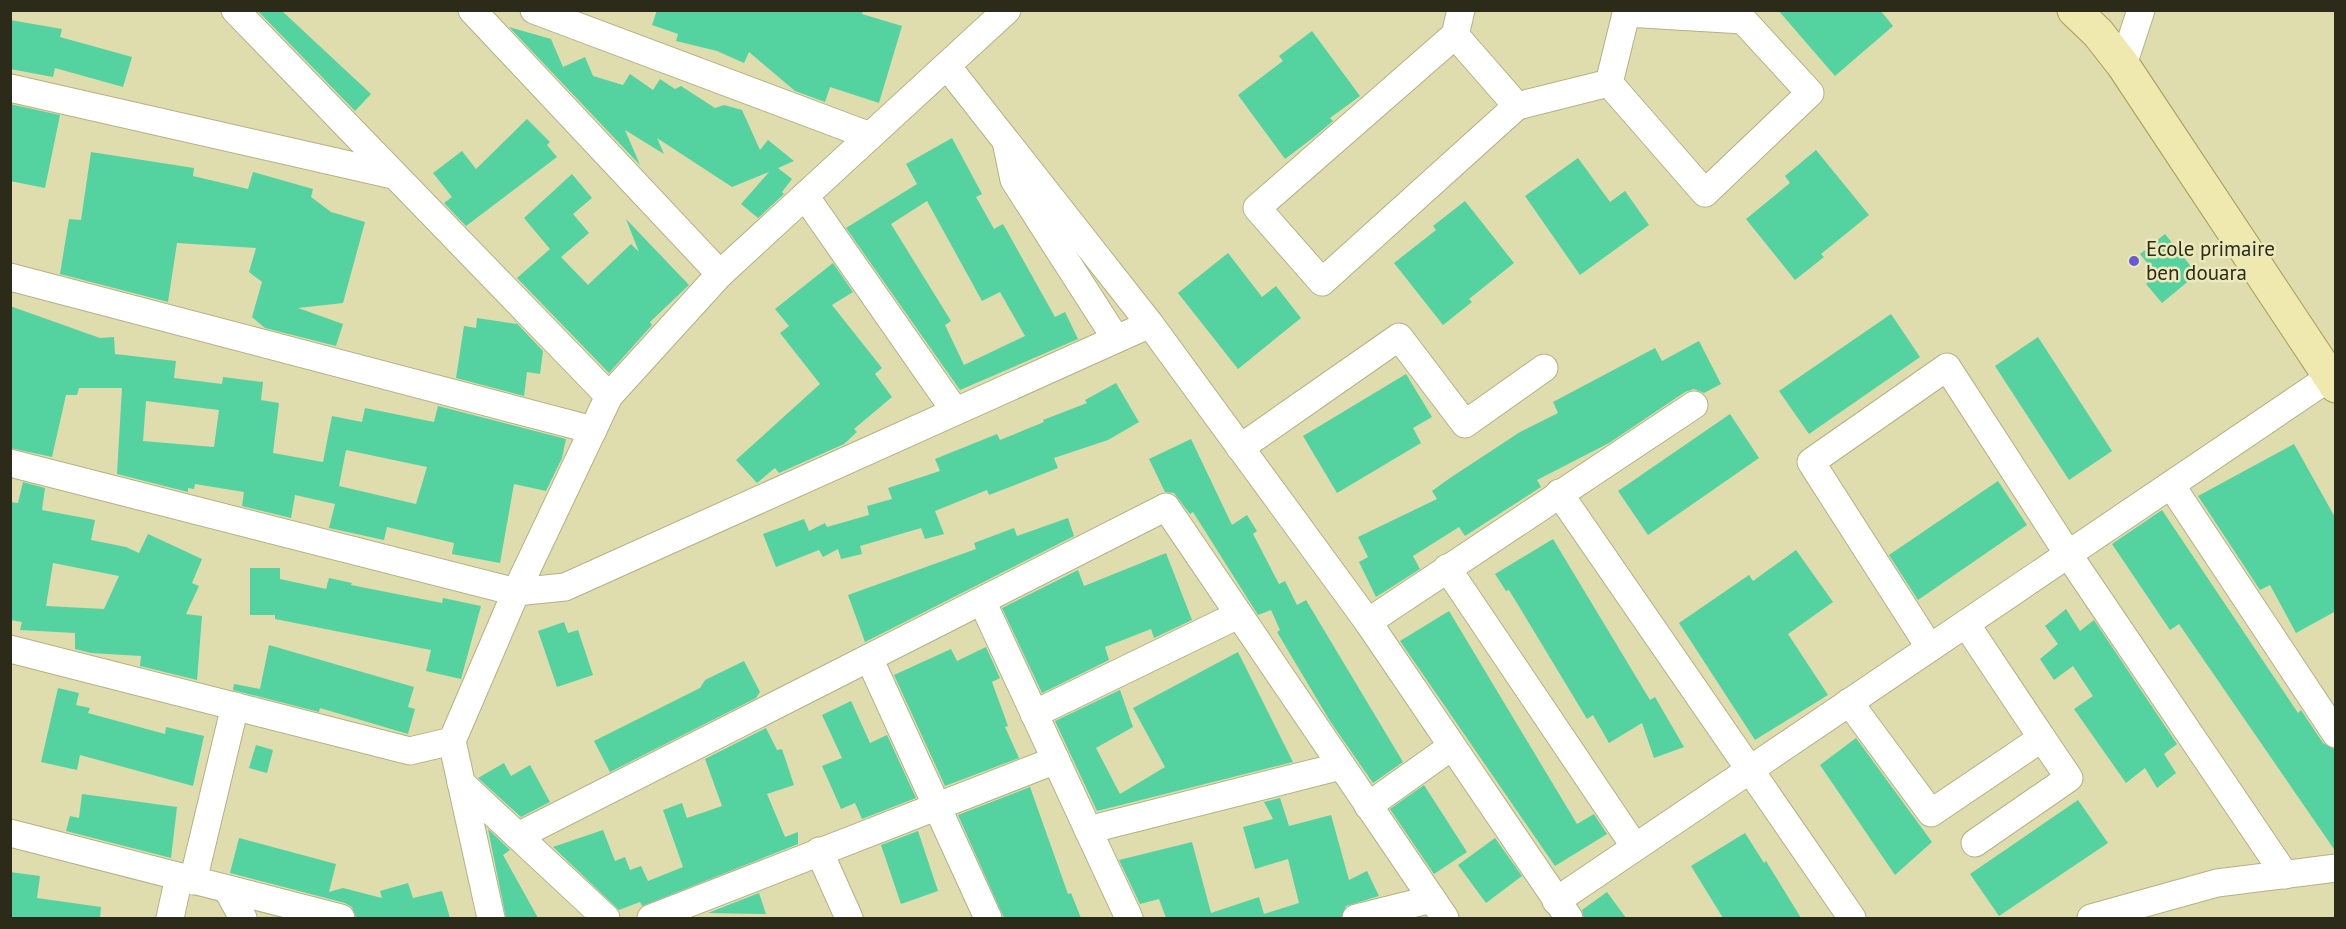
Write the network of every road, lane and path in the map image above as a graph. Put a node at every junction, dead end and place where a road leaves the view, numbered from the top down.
1 (236, 10) edge
2 (472, 10) edge
3 (534, 10) edge
4 (1007, 10) edge
5 (2074, 10) edge
6 (2141, 10) edge
7 (1627, 12) edge
8 (1458, 23) edge
9 (2123, 65) junction
10 (947, 66) junction
11 (1609, 83) junction
12 (10, 88) edge
13 (1517, 106) junction
14 (870, 136) junction
15 (1006, 140) junction
16 (393, 175) junction
17 (805, 196) junction
18 (720, 274) junction
19 (10, 277) edge
20 (1150, 324) junction
21 (1116, 339) junction
22 (1544, 368) dead end
23 (2333, 382) edge
24 (609, 396) junction
25 (1694, 405) dead end
26 (956, 411) junction
27 (593, 430) junction
28 (1240, 448) junction
29 (10, 463) edge
30 (2171, 485) junction
31 (1559, 493) junction
32 (2068, 554) junction
33 (1447, 568) junction
34 (516, 592) junction
35 (982, 601) junction
36 (1239, 615) junction
37 (1368, 622) junction
38 (1966, 624) junction
39 (1930, 648) junction
40 (10, 649) edge
41 (869, 658) junction
42 (1849, 702) junction
43 (235, 706) junction
44 (1034, 714) junction
45 (2336, 734) edge
46 (2042, 738) junction
47 (452, 741) junction
48 (1451, 747) junction
49 (1056, 760) junction
50 (1341, 766) junction
51 (1750, 769) junction
52 (461, 783) junction
53 (936, 806) junction
54 (1368, 806) junction
55 (1088, 830) junction
56 (10, 833) edge
57 (518, 836) junction
58 (1975, 843) dead end
59 (1635, 847) junction
60 (819, 851) junction
61 (2336, 868) edge
62 (2285, 875) junction
63 (186, 879) junction
64 (228, 889) junction
65 (1438, 909) edge
66 (1563, 910) edge
67 (170, 918) edge
68 (243, 918) edge
69 (341, 918) edge
70 (491, 918) edge
71 (606, 918) edge
72 (651, 918) edge
73 (849, 918) edge
74 (988, 918) edge
75 (1129, 918) edge
76 (1356, 918) edge
77 (1852, 918) edge
78 (2091, 918) edge

1 - 16 street
2 - 18 street
3 - 14 street
4 - 10 street
5 - 9 main road
6 - 9 street
7 - 11 street
7 - 11 street
8 - 13 street
8 - 13 street
9 - 23 main road
10 - 14 street
10 - 15 street
11 - 13 street
12 - 16 street
14 - 17 street
15 - 20 street
15 - 21 street
16 - 24 street
17 - 18 street
17 - 26 street
18 - 24 street
19 - 27 street
20 - 21 street
20 - 28 street
21 - 26 street
22 - 28 street
23 - 30 street
24 - 27 street
25 - 31 street
26 - 34 street
27 - 34 street
28 - 37 street
29 - 34 street
30 - 32 street
30 - 45 street
31 - 33 street
31 - 51 street
32 - 38 street
32 - 39 street
32 - 62 street
33 - 37 street
33 - 59 street
34 - 47 street
35 - 36 street
35 - 41 street
35 - 44 street
36 - 44 street
36 - 50 street
37 - 48 street
38 - 39 street
38 - 46 street
39 - 42 street
40 - 43 street
41 - 53 street
41 - 57 street
42 - 46 street
42 - 51 street
43 - 47 street
43 - 63 street
44 - 49 street
46 - 58 street
47 - 52 street
48 - 54 street
48 - 66 street
49 - 53 street
49 - 55 street
50 - 54 street
50 - 55 street
51 - 59 street
51 - 77 street
52 - 57 street
52 - 70 street
53 - 60 street
53 - 74 street
54 - 65 street
55 - 75 street
56 - 63 street
57 - 71 street
59 - 66 street
60 - 72 street
60 - 73 street
61 - 62 street
62 - 78 street
63 - 64 street
63 - 67 street
64 - 68 street
64 - 69 street
65 - 76 street

